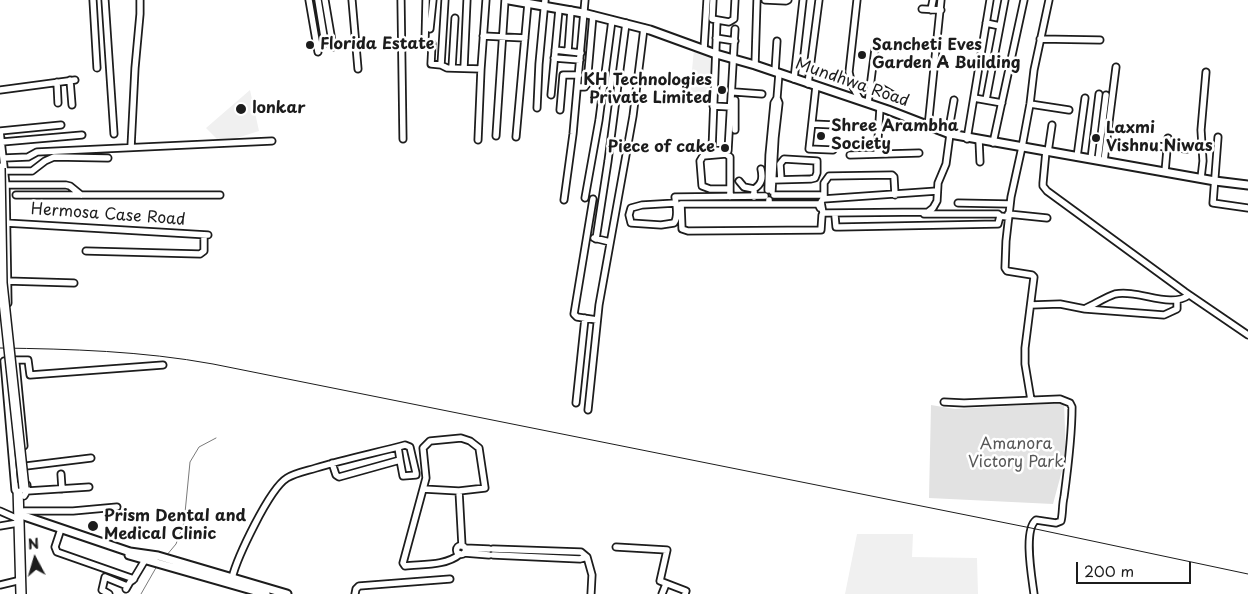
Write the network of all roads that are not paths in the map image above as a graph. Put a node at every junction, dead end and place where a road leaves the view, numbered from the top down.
1 (92, 0) edge
2 (106, 0) edge
3 (140, 0) edge
4 (310, 0) edge
5 (318, 0) edge
6 (325, 0) edge
7 (352, 0) edge
8 (401, 0) edge
9 (426, 0) edge
10 (433, 0) edge
11 (445, 0) edge
12 (467, 0) edge
13 (486, 0) edge
14 (505, 0) edge
15 (510, 0) edge
16 (585, 0) edge
17 (707, 0) edge
18 (713, 0) edge
19 (735, 0) edge
20 (756, 0) edge
21 (765, 0) edge
22 (788, 0) edge
23 (803, 0) edge
24 (819, 0) edge
25 (857, 0) edge
26 (933, 0) edge
27 (942, 0) edge
28 (990, 0) edge
29 (1004, 0) edge
30 (1024, 0) edge
31 (1049, 0) edge
32 (526, 2) edge
33 (545, 3) edge
34 (559, 9) junction
35 (922, 9) dead end
36 (571, 10) junction
37 (932, 10) junction
38 (940, 10) junction
39 (583, 13) junction
40 (593, 15) junction
41 (455, 18) dead end
42 (612, 20) junction
43 (717, 20) junction
44 (626, 23) junction
45 (986, 23) junction
46 (1000, 26) junction
47 (644, 28) junction
48 (735, 28) dead end
49 (430, 29) dead end
50 (483, 36) junction
51 (503, 37) junction
52 (525, 38) junction
53 (716, 38) junction
54 (1040, 39) junction
55 (777, 40) dead end
56 (1100, 40) dead end
57 (735, 41) junction
58 (325, 43) dead end
59 (333, 47) dead end
60 (875, 49) dead end
61 (555, 50) junction
62 (704, 50) junction
63 (568, 51) junction
64 (318, 52) dead end
65 (581, 53) junction
66 (716, 54) junction
67 (554, 58) junction
68 (735, 59) junction
69 (580, 60) junction
70 (980, 63) junction
71 (441, 64) junction
72 (755, 64) junction
73 (993, 66) junction
74 (1116, 67) dead end
75 (97, 68) dead end
76 (452, 68) junction
77 (464, 68) junction
78 (481, 68) junction
79 (358, 69) dead end
80 (1206, 72) dead end
81 (777, 73) junction
82 (579, 75) junction
83 (794, 79) junction
84 (57, 82) junction
85 (808, 84) junction
86 (816, 86) junction
87 (578, 87) junction
88 (871, 87) junction
89 (0, 90) edge
90 (734, 92) junction
91 (762, 94) dead end
92 (1103, 94) dead end
93 (893, 95) dead end
94 (551, 96) dead end
95 (777, 98) junction
96 (974, 98) junction
97 (1086, 98) dead end
98 (860, 100) junction
99 (954, 100) dead end
100 (986, 100) junction
101 (58, 102) dead end
102 (1002, 103) junction
103 (868, 104) junction
104 (1030, 104) junction
105 (72, 105) dead end
106 (713, 106) junction
107 (731, 107) junction
108 (537, 108) dead end
109 (880, 108) junction
110 (560, 110) dead end
111 (1069, 110) dead end
112 (60, 124) dead end
113 (812, 124) junction
114 (835, 125) dead end
115 (1052, 125) dead end
116 (928, 126) junction
117 (735, 130) dead end
118 (0, 131) edge
119 (114, 134) dead end
120 (949, 134) junction
121 (82, 135) dead end
122 (496, 136) dead end
123 (1218, 136) dead end
124 (516, 137) dead end
125 (1168, 138) dead end
126 (403, 139) dead end
127 (967, 139) junction
128 (478, 140) dead end
129 (979, 140) junction
130 (2, 142) junction
131 (272, 142) dead end
132 (994, 143) junction
133 (1144, 145) dead end
134 (131, 147) junction
135 (1022, 147) junction
136 (1167, 148) junction
137 (1187, 149) dead end
138 (833, 150) dead end
139 (1047, 151) junction
140 (919, 153) dead end
141 (877, 154) junction
142 (850, 155) dead end
143 (1077, 156) junction
144 (4, 158) junction
145 (108, 158) dead end
146 (1098, 160) junction
147 (980, 162) dead end
148 (762, 169) dead end
149 (2, 170) edge
150 (1165, 172) junction
151 (1201, 178) junction
152 (773, 180) junction
153 (781, 180) junction
154 (1215, 180) junction
155 (739, 181) dead end
156 (6, 185) junction
157 (1248, 185) edge
158 (730, 189) junction
159 (754, 189) junction
160 (937, 191) junction
161 (16, 195) dead end
162 (81, 195) junction
163 (220, 195) dead end
164 (895, 195) junction
165 (770, 196) junction
166 (730, 197) junction
167 (754, 197) junction
168 (822, 197) junction
169 (585, 198) dead end
170 (593, 199) dead end
171 (564, 200) dead end
172 (676, 203) junction
173 (958, 203) dead end
174 (1010, 204) junction
175 (3, 206) edge
176 (1248, 208) edge
177 (822, 215) junction
178 (835, 216) junction
179 (1000, 216) junction
180 (1008, 216) junction
181 (1047, 218) dead end
182 (6, 223) junction
183 (587, 237) junction
184 (596, 239) junction
185 (610, 242) junction
186 (86, 251) dead end
187 (7, 281) junction
188 (74, 284) dead end
189 (1189, 295) junction
190 (1177, 300) junction
191 (1031, 305) junction
192 (1084, 309) junction
193 (0, 311) edge
194 (585, 318) junction
195 (597, 320) junction
196 (10, 324) dead end
197 (1248, 335) edge
198 (14, 360) junction
199 (163, 364) dead end
200 (579, 369) junction
201 (592, 370) junction
202 (2, 374) edge
203 (1031, 400) junction
204 (944, 402) dead end
205 (576, 403) dead end
206 (588, 410) dead end
207 (23, 434) junction
208 (10, 436) junction
209 (398, 447) junction
210 (91, 458) dead end
211 (400, 460) junction
212 (332, 463) junction
213 (26, 466) junction
214 (61, 474) dead end
215 (89, 487) dead end
216 (62, 489) junction
217 (423, 489) junction
218 (459, 491) junction
219 (22, 492) junction
220 (117, 507) dead end
221 (0, 511) edge
222 (22, 518) junction
223 (0, 526) edge
224 (60, 532) junction
225 (616, 547) dead end
226 (465, 551) junction
227 (145, 560) junction
228 (172, 564) junction
229 (450, 579) dead end
230 (21, 580) junction
231 (134, 580) junction
232 (231, 580) junction
233 (666, 584) junction
234 (0, 585) edge
235 (243, 588) edge
236 (126, 590) edge
237 (21, 594) edge
238 (109, 594) edge
239 (266, 594) edge
240 (287, 594) edge
241 (355, 594) edge
242 (592, 594) edge
243 (662, 594) edge
244 (685, 594) edge
245 (1034, 594) edge

1 - 75 street
2 - 119 street
3 - 134 street
4 - 64 street
5 - 58 street
6 - 59 street
7 - 79 street
8 - 126 street
9 - 71 street
10 - 49 street
11 - 71 street
12 - 77 street
13 - 50 street
14 - 51 street
15 - 32 main road, Mundhwa Road
16 - 39 street
17 - 62 street
18 - 43 street
19 - 43 street
20 - 72 street
21 - 22 street
23 - 83 street
24 - 85 street
25 - 98 street
26 - 37 street
27 - 38 street
28 - 45 street
29 - 46 street
30 - 102 street
31 - 54 street
32 - 33 main road, Mundhwa Road
32 - 52 street
33 - 34 main road, Mundhwa Road
33 - 108 street
34 - 36 main road, Mundhwa Road
34 - 61 street
35 - 37 street
36 - 39 main road, Mundhwa Road
36 - 63 street
37 - 38 street
38 - 116 street
39 - 40 main road, Mundhwa Road
39 - 65 street
40 - 42 main road, Mundhwa Road
40 - 87 street
41 - 76 street
42 - 44 main road, Mundhwa Road
42 - 169 street
43 - 53 street
44 - 47 main road, Mundhwa Road
44 - 184 street
45 - 46 street
45 - 70 street
46 - 73 street
47 - 62 main road, Mundhwa Road
47 - 185 street
48 - 57 street
50 - 51 street
50 - 78 street
51 - 52 street
51 - 122 street
52 - 124 street
53 - 57 street
53 - 66 street
54 - 56 street
54 - 104 street
55 - 81 street
57 - 68 street
60 - 88 street
61 - 63 street
61 - 67 street
62 - 66 main road, Mundhwa Road
63 - 65 street
65 - 69 street
66 - 68 main road, Mundhwa Road
66 - 106 street
67 - 69 street
67 - 94 street
68 - 72 main road, Mundhwa Road
68 - 90 street
68 - 107 street
69 - 82 street
70 - 73 street
70 - 96 street
71 - 76 street
72 - 81 main road, Mundhwa Road
73 - 100 street
74 - 146 street
76 - 77 street
77 - 78 street
78 - 128 street
80 - 151 street
81 - 83 main road, Mundhwa Road
81 - 95 street
82 - 87 street
82 - 110 street
83 - 85 main road, Mundhwa Road
84 - 89 street
84 - 101 street
84 - 105 street
85 - 86 main road, Mundhwa Road
86 - 98 main road, Mundhwa Road
86 - 113 street
87 - 171 street
88 - 93 street
88 - 103 street
90 - 91 street
90 - 117 street
92 - 146 street
95 - 152 street
95 - 165 street
96 - 100 street
96 - 127 street
97 - 143 street
98 - 103 main road, Mundhwa Road
99 - 120 street
100 - 102 street
102 - 132 street
103 - 109 main road, Mundhwa Road
104 - 111 street
104 - 135 street
106 - 107 street
106 - 107 street
109 - 116 main road, Mundhwa Road
109 - 141 street
112 - 118 street
113 - 114 street
113 - 138 street
115 - 139 street
116 - 120 main road, Mundhwa Road
118 - 130 street
120 - 127 main road, Mundhwa Road
120 - 160 street
121 - 130 street
123 - 154 street
125 - 136 street
127 - 129 main road, Mundhwa Road
129 - 132 main road, Mundhwa Road
129 - 147 street
130 - 144 street
131 - 134 street
132 - 135 main road, Mundhwa Road
133 - 136 street
134 - 144 street
135 - 139 main road, Mundhwa Road
135 - 174 street
136 - 137 street
136 - 150 street
139 - 143 main road, Mundhwa Road
139 - 189 street
140 - 141 street
141 - 142 street
143 - 146 main road, Mundhwa Road
144 - 149 street
145 - 149 street
146 - 150 main road, Mundhwa Road
148 - 159 street
149 - 156 street
149 - 219 highway, bridge
150 - 151 main road, Mundhwa Road
151 - 154 main road, Mundhwa Road
152 - 153 street
152 - 165 street
153 - 153 street
154 - 157 main road, Mundhwa Road
154 - 176 street
155 - 159 street
156 - 162 street
156 - 175 street
158 - 158 street
158 - 166 street
159 - 167 street
160 - 164 street
160 - 168 street
161 - 162 street
162 - 163 street
164 - 168 street
164 - 168 street
165 - 167 street
165 - 168 street
165 - 177 street
165 - 177 street
166 - 167 street
166 - 172 street
170 - 183 street
172 - 172 street
173 - 174 street
174 - 180 street
175 - 182 street
177 - 178 street
178 - 179 street
178 - 179 street
179 - 180 street
180 - 181 street
180 - 191 street
182 - 186 street, Hermosa Case Road
182 - 187 street
183 - 184 street
183 - 194 street
184 - 185 street
185 - 195 street
187 - 188 street
187 - 196 street
189 - 190 street
189 - 197 street
190 - 192 street
190 - 192 street
191 - 192 street
191 - 203 street
193 - 219 highway
194 - 195 street
194 - 200 street
195 - 201 street
198 - 199 street
198 - 202 street
198 - 207 street
200 - 201 street
200 - 205 street
201 - 206 street
202 - 208 street
203 - 204 street
203 - 245 street
207 - 208 street
207 - 213 street
208 - 219 street
209 - 211 street
209 - 211 street
209 - 212 street
210 - 213 street
211 - 212 street
212 - 232 street
213 - 219 street
214 - 216 street
215 - 216 street
216 - 219 street
217 - 218 street
217 - 218 street
217 - 226 street
218 - 226 street
219 - 222 highway
220 - 222 street
221 - 222 street
222 - 223 street
222 - 224 main road
222 - 228 main road
222 - 230 highway
222 - 237 highway
224 - 227 main road
224 - 231 street
225 - 233 street
226 - 242 street
227 - 228 main road
227 - 231 street
228 - 232 main road
229 - 241 street
230 - 234 street
230 - 237 highway
231 - 236 street
232 - 235 main road
233 - 243 street
233 - 244 street
235 - 239 main road
235 - 240 main road
236 - 238 street

